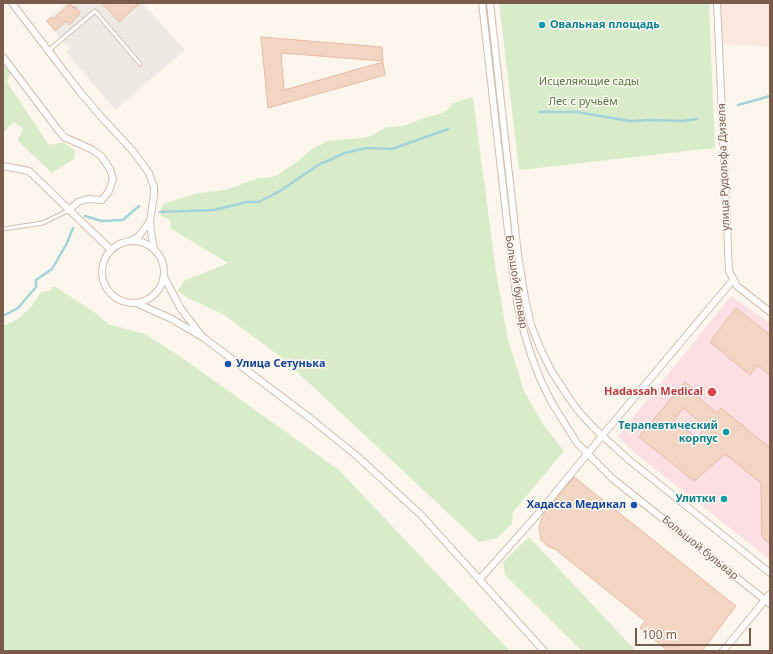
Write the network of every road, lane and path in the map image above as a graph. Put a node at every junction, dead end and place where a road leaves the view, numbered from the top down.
1 (12, 3) edge
2 (482, 3) edge
3 (490, 3) edge
4 (717, 3) edge
5 (49, 50) junction
6 (3, 57) edge
7 (140, 64) dead end
8 (3, 166) edge
9 (69, 210) junction
10 (150, 221) junction
11 (3, 229) edge
12 (132, 241) junction
13 (154, 248) junction
14 (111, 250) junction
15 (164, 277) junction
16 (733, 280) junction
17 (136, 303) junction
18 (770, 312) edge
19 (204, 338) junction
20 (602, 436) junction
21 (587, 454) junction
22 (770, 572) edge
23 (480, 579) junction
24 (770, 594) edge
25 (767, 602) edge
26 (544, 651) edge
27 (723, 651) edge

1 - 5 street
2 - 21 street, Большой бульвар
3 - 20 street, Большой бульвар
4 - 16 street, улица Рудольфа Дизеля
5 - 7 lane
5 - 10 street
6 - 9 street
8 - 9 street
9 - 11 lane
9 - 14 street
10 - 12 street
10 - 13 street
12 - 13 street
12 - 14 street
13 - 15 street
14 - 17 street
15 - 17 street
15 - 19 street
16 - 18 street, улица Рудольфа Дизеля
16 - 20 street
17 - 19 street
19 - 23 street
20 - 21 street
20 - 22 street, Большой бульвар
21 - 23 street
21 - 25 street, Большой бульвар
23 - 26 street
24 - 25 street
25 - 27 street

